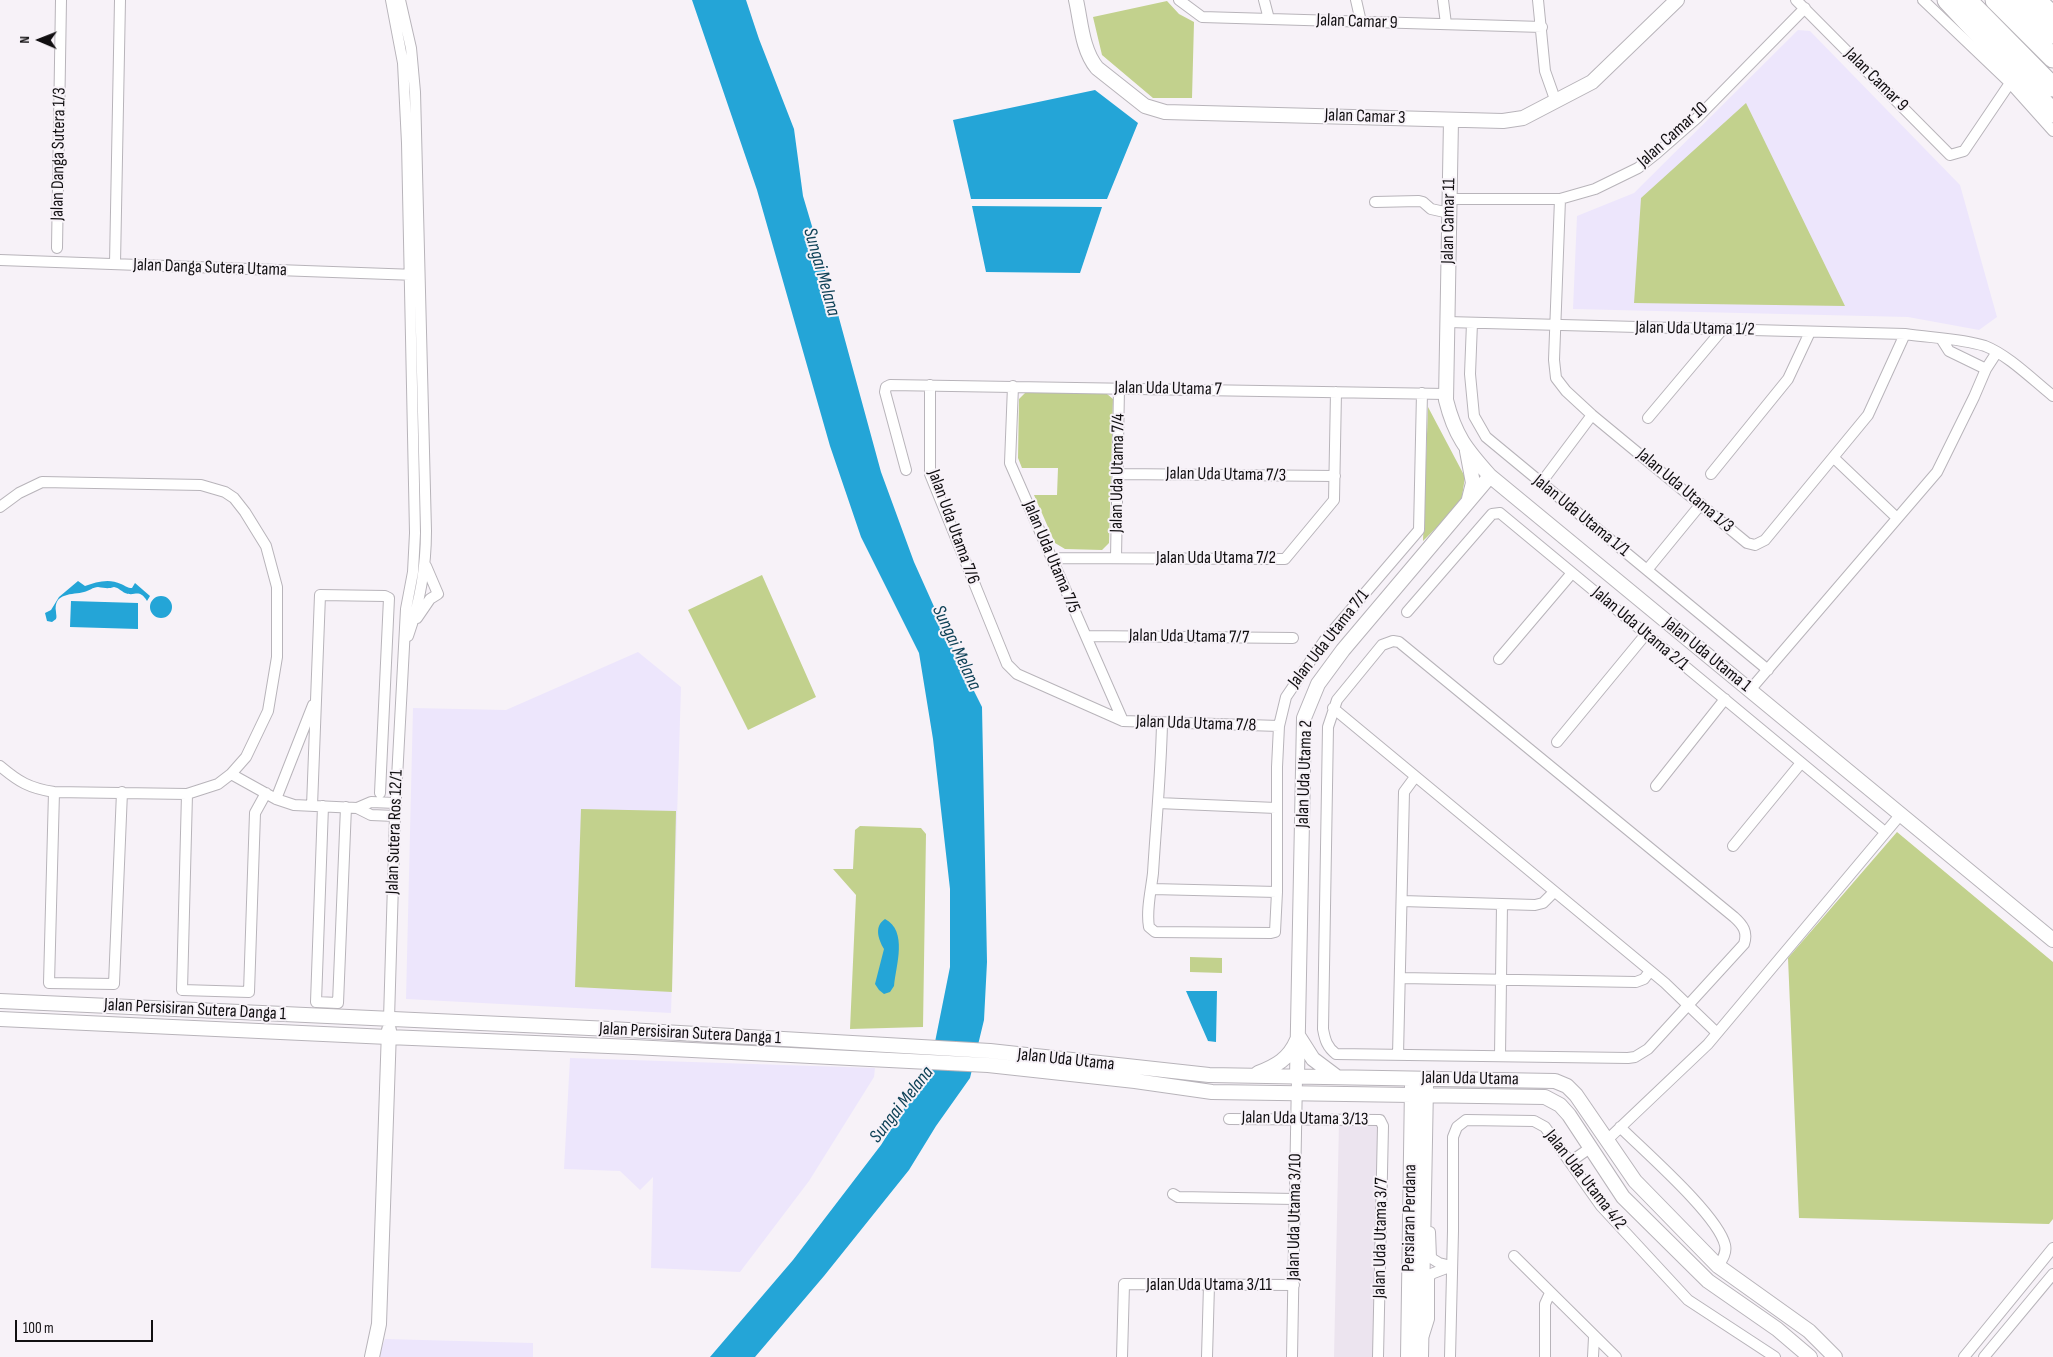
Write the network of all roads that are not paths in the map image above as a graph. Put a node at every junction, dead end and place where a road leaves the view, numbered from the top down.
1 (62, 0) edge
2 (120, 0) edge
3 (391, 0) edge
4 (400, 0) edge
5 (1076, 0) edge
6 (1179, 0) edge
7 (1264, 0) edge
8 (1356, 0) edge
9 (1443, 0) edge
10 (1538, 0) edge
11 (1677, 0) edge
12 (1796, 0) edge
13 (1922, 0) edge
14 (1947, 0) edge
15 (1967, 0) edge
16 (2036, 0) edge
17 (2006, 4) edge
18 (1804, 8) junction
19 (2053, 16) edge
20 (1269, 19) junction
21 (1360, 22) junction
22 (1446, 24) junction
23 (1542, 27) junction
24 (2053, 34) edge
25 (2053, 58) edge
26 (2010, 83) junction
27 (2053, 87) edge
28 (1556, 102) junction
29 (2053, 112) edge
30 (1451, 120) junction
31 (2053, 130) edge
32 (1450, 198) junction
33 (1560, 199) junction
34 (1375, 202) dead end
35 (1449, 213) junction
36 (57, 248) dead end
37 (0, 260) edge
38 (115, 264) junction
39 (415, 275) junction
40 (1447, 322) junction
41 (1472, 323) junction
42 (1556, 325) junction
43 (1722, 330) junction
44 (1810, 332) junction
45 (1905, 334) junction
46 (1942, 340) junction
47 (1997, 352) junction
48 (1986, 369) junction
49 (416, 382) junction
50 (930, 385) junction
51 (1013, 386) junction
52 (1120, 388) junction
53 (1336, 392) junction
54 (1422, 393) junction
55 (1446, 394) junction
56 (2053, 396) edge
57 (1592, 415) junction
58 (1648, 418) dead end
59 (1466, 450) junction
60 (1834, 458) junction
61 (906, 470) dead end
62 (1118, 474) junction
63 (1711, 474) dead end
64 (1335, 476) junction
65 (1490, 476) junction
66 (1540, 483) junction
67 (1516, 497) junction
68 (1468, 502) junction
69 (1701, 504) junction
70 (0, 507) edge
71 (1897, 518) junction
72 (1052, 558) junction
73 (1116, 558) junction
74 (425, 563) junction
75 (1647, 570) junction
76 (1572, 573) junction
77 (408, 593) junction
78 (420, 594) junction
79 (1407, 612) dead end
80 (412, 625) junction
81 (1646, 634) junction
82 (1086, 636) junction
83 (1293, 638) dead end
84 (406, 644) junction
85 (1499, 660) dead end
86 (1007, 664) joint
87 (1768, 670) junction
88 (1750, 690) junction
89 (316, 698) junction
90 (1725, 699) junction
91 (1333, 708) junction
92 (1123, 721) junction
93 (1162, 723) junction
94 (1279, 726) junction
95 (1557, 742) dead end
96 (1801, 763) junction
97 (0, 766) edge
98 (231, 774) junction
99 (1415, 777) junction
100 (1656, 786) dead end
101 (54, 792) junction
102 (122, 792) junction
103 (266, 793) junction
104 (380, 793) dead end
105 (187, 794) junction
106 (276, 799) junction
107 (1158, 802) junction
108 (396, 803) junction
109 (312, 806) junction
110 (323, 806) junction
111 (346, 808) junction
112 (356, 808) junction
113 (1276, 808) junction
114 (1900, 814) junction
115 (395, 816) junction
116 (1885, 832) junction
117 (1733, 846) dead end
118 (1152, 889) junction
119 (1277, 892) junction
120 (1554, 892) junction
121 (1402, 902) junction
122 (1502, 904) junction
123 (2053, 940) edge
124 (1650, 971) junction
125 (1400, 978) junction
126 (1501, 980) junction
127 (0, 1001) edge
128 (1688, 1006) junction
129 (0, 1019) edge
130 (389, 1019) junction
131 (1717, 1033) junction
132 (388, 1037) junction
133 (1299, 1037) junction
134 (1398, 1054) junction
135 (925, 1055) junction
136 (1500, 1056) junction
137 (989, 1058) junction
138 (1250, 1076) junction
139 (1297, 1077) junction
140 (1338, 1077) junction
141 (1412, 1078) junction
142 (1426, 1078) junction
143 (1297, 1093) junction
144 (1384, 1095) junction
145 (1419, 1095) junction
146 (1456, 1096) junction
147 (1419, 1117) junction
148 (1229, 1119) dead end
149 (1297, 1119) junction
150 (1380, 1120) joint
151 (1620, 1127) junction
152 (1608, 1139) junction
153 (1590, 1148) junction
154 (1570, 1162) junction
155 (1173, 1194) dead end
156 (1295, 1199) junction
157 (1424, 1200) junction
158 (2053, 1248) edge
159 (1514, 1256) dead end
160 (1452, 1266) junction
161 (1718, 1266) junction
162 (2053, 1274) edge
163 (1209, 1285) junction
164 (1294, 1285) junction
165 (1550, 1293) junction
166 (1594, 1337) junction
167 (1422, 1341) junction
168 (372, 1357) edge
169 (1122, 1357) edge
170 (1207, 1357) edge
171 (1292, 1357) edge
172 (1378, 1357) edge
173 (1408, 1357) edge
174 (1421, 1357) edge
175 (1450, 1357) edge
176 (1545, 1357) edge
177 (1594, 1357) edge
178 (1616, 1357) edge
179 (1775, 1357) edge
180 (1810, 1357) edge
181 (1835, 1357) edge
182 (1964, 1357) edge
183 (1984, 1357) edge

1 - 36 street, Jalan Danga Sutera 1/3
2 - 38 street
3 - 39 street
4 - 39 street
5 - 30 main road, Jalan Camar 3
6 - 20 street, Jalan Camar 9
7 - 20 street
8 - 21 street
9 - 22 street
10 - 23 street
11 - 28 main road, Jalan Camar 3
12 - 18 street, Jalan Camar 9
13 - 26 street
14 - 29 highway
15 - 27 highway
16 - 19 highway
17 - 24 highway
17 - 25 highway
18 - 26 street, Jalan Camar 9
18 - 33 street, Jalan Camar 10
20 - 21 street, Jalan Camar 9
21 - 22 street, Jalan Camar 9
22 - 23 street, Jalan Camar 9
23 - 28 street
26 - 31 street
28 - 30 main road, Jalan Camar 3
30 - 32 main road, Jalan Camar 11
32 - 33 street, Jalan Camar 10
32 - 35 main road, Jalan Camar 11
33 - 42 street, Jalan Uda Utama 1/3
34 - 35 street
35 - 40 main road, Jalan Camar 11
37 - 38 street, Jalan Danga Sutera Utama
38 - 39 street, Jalan Danga Sutera Utama
39 - 49 street
40 - 41 street, Jalan Uda Utama 1/2
40 - 55 main road, Jalan Uda Utama 1
41 - 42 street, Jalan Uda Utama 1/2
41 - 66 street, Jalan Uda Utama 1/1
42 - 43 street, Jalan Uda Utama 1/2
42 - 57 street, Jalan Uda Utama 1/3
43 - 44 street, Jalan Uda Utama 1/2
43 - 58 street
44 - 45 street, Jalan Uda Utama 1/2
44 - 63 street
45 - 46 street, Jalan Uda Utama 1/2
45 - 60 street, Jalan Uda Utama 1/3
46 - 47 street, Jalan Uda Utama 1/2
46 - 48 street
47 - 48 street
47 - 56 street, Jalan Uda Utama 1/2
48 - 71 street
49 - 74 street, Jalan Sutera Ros 12/1
49 - 77 street, Jalan Sutera Ros 12/1
50 - 51 street, Jalan Uda Utama 7
50 - 61 street, Jalan Uda Utama 7
50 - 86 street, Jalan Uda Utama 7/6
51 - 52 street, Jalan Uda Utama 7
51 - 72 street, Jalan Uda Utama 7/5
52 - 53 street, Jalan Uda Utama 7
52 - 62 street, Jalan Uda Utama 7/4
53 - 54 street, Jalan Uda Utama 7
53 - 64 street, Jalan Uda Utama 7/2
54 - 55 street, Jalan Uda Utama 7
54 - 94 street, Jalan Uda Utama 7/1
55 - 59 main road, Jalan Uda Utama 1
57 - 66 street
57 - 69 street, Jalan Uda Utama 1/3
59 - 65 main road, Jalan Uda Utama 1
59 - 68 main road
60 - 69 street, Jalan Uda Utama 1/3
60 - 71 street
62 - 64 street, Jalan Uda Utama 7/3
62 - 73 street, Jalan Uda Utama 7/4
64 - 73 street, Jalan Uda Utama 7/2
65 - 67 main road, Jalan Uda Utama 1
65 - 68 main road, Jalan Uda Utama 2
66 - 75 street, Jalan Uda Utama 1/1
67 - 68 main road
67 - 88 main road, Jalan Uda Utama 1
68 - 133 main road, Jalan Uda Utama 2
69 - 75 street
70 - 98 street
71 - 87 street
72 - 73 street, Jalan Uda Utama 7/2
72 - 82 street, Jalan Uda Utama 7/5
74 - 78 street, Jalan Sutera Ros 12/1
74 - 80 street
75 - 87 street, Jalan Uda Utama 1/1
76 - 79 street, Jalan Uda Utama 2/1
76 - 81 street, Jalan Uda Utama 2/1
76 - 85 street
77 - 78 street
77 - 84 street, Jalan Sutera Ros 12/1
78 - 80 street, Jalan Sutera Ros 12/1
80 - 84 street, Jalan Sutera Ros 12/1
81 - 90 street, Jalan Uda Utama 2/1
81 - 95 street
82 - 83 street, Jalan Uda Utama 7/7
82 - 92 street, Jalan Uda Utama 7/5
84 - 108 street, Jalan Sutera Ros 12/1
86 - 92 street, Jalan Uda Utama 7/8
87 - 88 street
88 - 114 main road, Jalan Uda Utama 1
89 - 104 street, Jalan Sutera Ros 12/1
89 - 106 street
89 - 109 street
90 - 96 street, Jalan Uda Utama 2/1
90 - 100 street
91 - 99 street
91 - 128 street
91 - 134 street
92 - 93 street, Jalan Uda Utama 7/8
93 - 94 street, Jalan Uda Utama 7/8
93 - 107 street
94 - 113 street, Jalan Uda Utama 7/1
96 - 116 street, Jalan Uda Utama 2/1
96 - 117 street
97 - 101 street
98 - 103 street
98 - 105 street
99 - 120 street
99 - 121 street
101 - 102 street
101 - 102 street
102 - 105 street
103 - 105 street
103 - 106 street
106 - 109 street
107 - 113 street
107 - 118 street
108 - 112 street
108 - 115 street, Jalan Sutera Ros 12/1
109 - 110 street
110 - 111 street
110 - 111 street
111 - 112 street
112 - 115 street
113 - 119 street, Jalan Uda Utama 7/1
114 - 116 street
114 - 123 main road, Jalan Uda Utama 1
115 - 130 street, Jalan Sutera Ros 12/1
116 - 131 street
118 - 119 street
118 - 119 street, Jalan Uda Utama 7/1
120 - 122 street
120 - 124 street
121 - 122 street
121 - 125 street
122 - 126 street
124 - 126 street
124 - 128 street
125 - 126 street
125 - 134 street
126 - 136 street
127 - 130 main road, Jalan Persisiran Sutera Danga 1
128 - 131 street
128 - 136 street
129 - 132 main road, Jalan Persisiran Sutera Danga 1
130 - 132 main road
130 - 135 main road, Jalan Persisiran Sutera Danga 1
131 - 151 street
132 - 135 main road, Jalan Persisiran Sutera Danga 1
132 - 168 main road
133 - 138 main road
133 - 139 main road, Jalan Uda Utama 2
133 - 140 main road
134 - 136 street
135 - 137 main road, Jalan Persisiran Sutera Danga 1
137 - 138 main road, Jalan Uda Utama
137 - 143 main road, Jalan Uda Utama
138 - 139 main road, Jalan Uda Utama
139 - 140 main road, Jalan Uda Utama
139 - 143 street, Jalan Uda Utama 3/10
140 - 141 main road, Jalan Uda Utama
141 - 142 main road, Jalan Uda Utama
141 - 145 main road, Persiaran Perdana
142 - 145 main road, Persiaran Perdana
142 - 152 main road, Jalan Uda Utama
143 - 144 main road, Jalan Uda Utama
143 - 149 street, Jalan Uda Utama 3/10
144 - 145 main road, Jalan Uda Utama
144 - 147 main road
145 - 146 main road, Jalan Uda Utama
145 - 147 main road, Persiaran Perdana
146 - 147 main road
146 - 153 main road, Jalan Uda Utama
147 - 157 main road, Persiaran Perdana
147 - 173 main road, Persiaran Perdana
148 - 149 street, Jalan Uda Utama 3/13
149 - 150 street, Jalan Uda Utama 3/13
149 - 156 street, Jalan Uda Utama 3/10
150 - 172 street, Jalan Uda Utama 3/7
151 - 152 street
151 - 161 street
152 - 161 main road, Jalan Uda Utama
153 - 154 street
153 - 180 main road, Jalan Uda Utama
154 - 160 street, Jalan Uda Utama 4/2
154 - 179 street, Jalan Uda Utama 4/2
155 - 156 street
156 - 164 street, Jalan Uda Utama 3/10
157 - 160 street
157 - 167 main road, Persiaran Perdana
158 - 182 street
159 - 165 street
160 - 167 street
160 - 175 street
161 - 181 main road, Jalan Uda Utama
162 - 183 street
163 - 164 street, Jalan Uda Utama 3/11
163 - 169 street, Jalan Uda Utama 3/11
163 - 170 street
164 - 171 street, Jalan Uda Utama 3/10
165 - 166 street
165 - 176 street
166 - 177 street
166 - 178 street
167 - 174 main road, Persiaran Perdana

